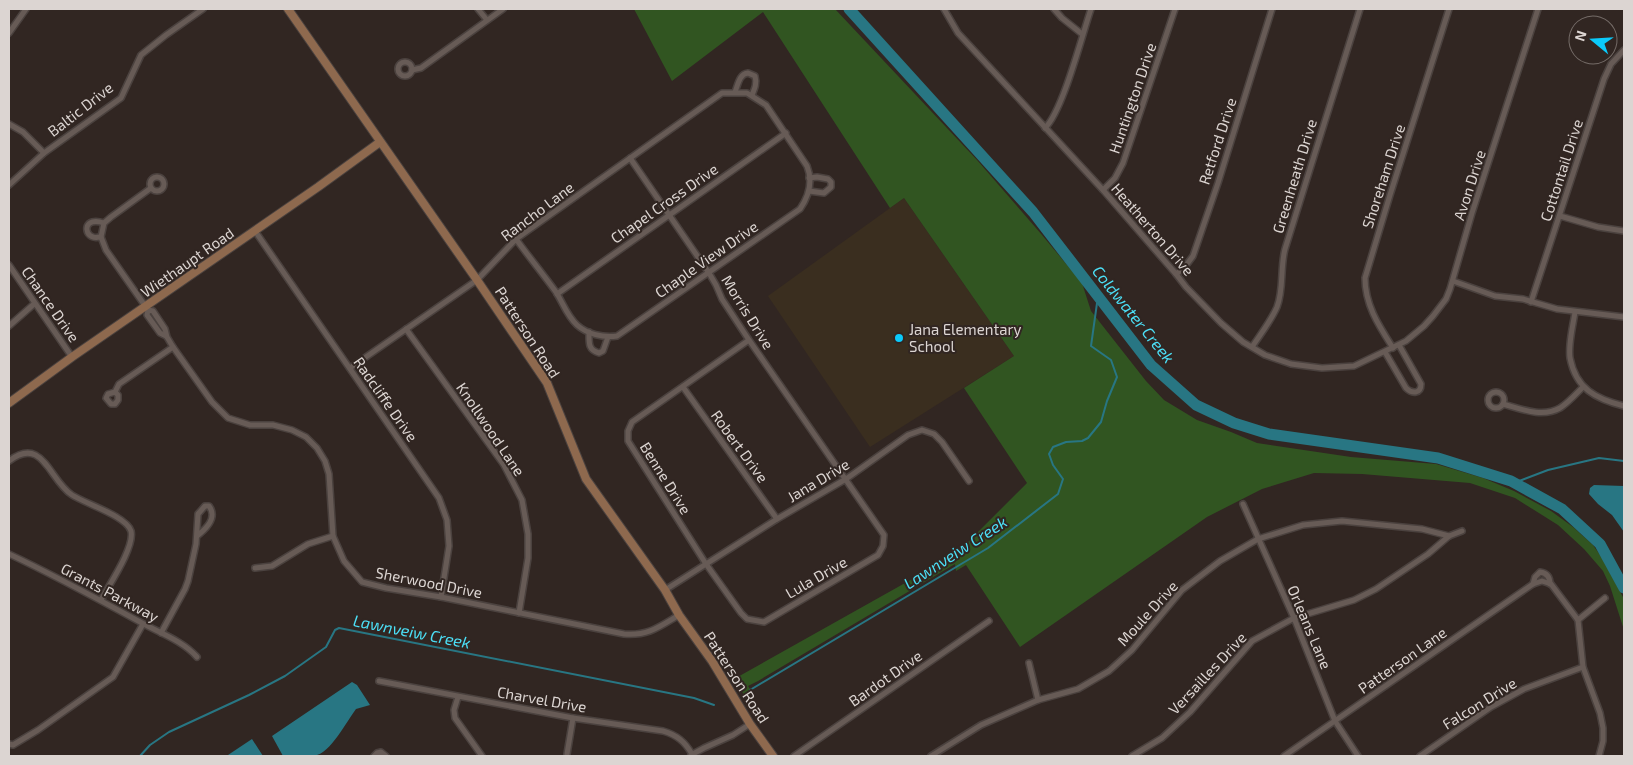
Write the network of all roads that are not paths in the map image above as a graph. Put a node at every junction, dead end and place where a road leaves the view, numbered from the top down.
1 (26, 9) edge
2 (203, 9) edge
3 (288, 9) edge
4 (478, 9) edge
5 (503, 9) edge
6 (944, 9) edge
7 (1054, 9) edge
8 (1091, 9) edge
9 (1175, 9) edge
10 (1272, 9) edge
11 (1360, 9) edge
12 (1450, 9) edge
13 (1538, 9) edge
14 (487, 20) junction
15 (9, 33) edge
16 (1082, 34) junction
17 (1624, 50) edge
18 (412, 70) dead end
19 (735, 92) junction
20 (750, 94) junction
21 (9, 124) edge
22 (1045, 128) junction
23 (786, 133) junction
24 (380, 142) junction
25 (44, 153) junction
26 (630, 158) junction
27 (809, 178) junction
28 (9, 185) edge
29 (151, 188) dead end
30 (1103, 190) junction
31 (809, 191) junction
32 (668, 215) junction
33 (1560, 216) junction
34 (104, 223) junction
35 (255, 231) junction
36 (1624, 231) edge
37 (101, 237) junction
38 (516, 239) junction
39 (9, 265) edge
40 (709, 273) junction
41 (1176, 274) junction
42 (477, 280) junction
43 (1453, 281) junction
44 (556, 294) junction
45 (1531, 302) junction
46 (34, 304) junction
47 (147, 308) junction
48 (1575, 312) junction
49 (1624, 317) edge
50 (9, 326) edge
51 (406, 329) junction
52 (589, 332) junction
53 (608, 337) junction
54 (749, 340) junction
55 (1398, 345) junction
56 (173, 346) junction
57 (1252, 347) junction
58 (1392, 348) junction
59 (1385, 352) junction
60 (72, 357) junction
61 (350, 368) junction
62 (683, 387) junction
63 (1583, 387) junction
64 (114, 392) dead end
65 (9, 403) edge
66 (1503, 404) dead end
67 (1624, 406) edge
68 (9, 461) edge
69 (846, 479) junction
70 (969, 481) dead end
71 (1243, 504) dead end
72 (777, 519) junction
73 (1462, 531) dead end
74 (197, 536) junction
75 (333, 536) junction
76 (1449, 536) junction
77 (1258, 539) junction
78 (9, 554) edge
79 (706, 564) junction
80 (256, 568) dead end
81 (1533, 584) junction
82 (1550, 584) junction
83 (665, 590) junction
84 (441, 597) junction
85 (1606, 598) dead end
86 (101, 600) junction
87 (519, 613) junction
88 (679, 614) junction
89 (1294, 618) junction
90 (989, 620) dead end
91 (1578, 620) junction
92 (143, 624) junction
93 (160, 633) junction
94 (196, 658) dead end
95 (1029, 663) dead end
96 (1583, 667) junction
97 (379, 681) dead end
98 (458, 697) junction
99 (1038, 700) junction
100 (574, 718) junction
101 (1335, 721) junction
102 (750, 724) junction
103 (9, 744) edge
104 (567, 754) dead end
105 (691, 755) edge
106 (374, 756) edge
107 (386, 756) edge
108 (482, 756) edge
109 (773, 756) edge
110 (794, 756) edge
111 (931, 756) edge
112 (1132, 756) edge
113 (1284, 756) edge
114 (1358, 756) edge
115 (1420, 756) edge
116 (1599, 756) edge

1 - 15 street
2 - 25 street, Baltic Drive
3 - 24 main road, Patterson Road
4 - 14 street
5 - 14 street
6 - 22 street, Heatherton Drive
7 - 16 street
8 - 16 street
9 - 30 street, Huntington Drive
10 - 41 street, Retford Drive
11 - 57 street, Greenheath Drive
12 - 58 street, Shoreham Drive
13 - 43 street, Avon Drive
14 - 18 street
16 - 22 street
17 - 33 street, Cottontail Drive
19 - 20 street, Rancho Lane
19 - 20 street
19 - 26 street, Rancho Lane
20 - 23 street
21 - 25 street
22 - 30 street, Heatherton Drive
23 - 27 street
23 - 32 street, Chapel Cross Drive
24 - 35 main road, Wiethaupt Road
24 - 42 main road, Patterson Road
25 - 28 street, Baltic Drive
26 - 32 street, Morris Drive
26 - 38 street, Rancho Lane
27 - 31 street
27 - 31 street
29 - 34 street, Sherwood Drive
30 - 41 street, Heatherton Drive
31 - 40 street, Chaple View Drive
32 - 40 street, Morris Drive
32 - 44 street, Chapel Cross Drive
33 - 36 street
33 - 45 street, Cottontail Drive
34 - 37 street
34 - 37 street, Sherwood Drive
35 - 47 main road, Wiethaupt Road
35 - 61 street, Radcliffe Drive
37 - 47 street, Sherwood Drive
38 - 42 street, Rancho Lane
38 - 44 street
39 - 46 street, Chance Drive
40 - 53 street, Chaple View Drive
40 - 54 street, Morris Drive
41 - 57 street, Heatherton Drive
42 - 51 street, Rancho Lane
42 - 83 main road, Patterson Road
43 - 45 street
43 - 55 street, Avon Drive
44 - 52 street
45 - 48 street
46 - 50 street
46 - 60 street, Chance Drive
47 - 56 street, Sherwood Drive
47 - 60 main road, Wiethaupt Road
48 - 49 street
48 - 63 street
51 - 61 street, Rancho Lane
51 - 87 street, Knollwood Lane
52 - 53 street
52 - 53 street, Chaple View Drive
54 - 62 street, Benne Drive
54 - 69 street, Morris Drive
55 - 58 street, Avon Drive
55 - 59 street
56 - 64 street
56 - 75 street, Sherwood Drive
57 - 59 street, Heatherton Drive
58 - 59 street, Heatherton Drive
60 - 65 main road, Wiethaupt Road
61 - 84 street, Radcliffe Drive
62 - 72 street, Robert Drive
62 - 79 street, Benne Drive
63 - 66 street
63 - 67 street
68 - 86 street
69 - 70 street, Jana Drive
69 - 72 street, Jana Drive
69 - 79 street, Lula Drive
71 - 77 street, Orleans Lane
72 - 79 street, Jana Drive
73 - 76 street, Versailles Drive
74 - 74 street
74 - 93 street
75 - 80 street
75 - 84 street, Sherwood Drive
76 - 77 street, Moule Drive
76 - 89 street, Versailles Drive
77 - 89 street, Orleans Lane
77 - 99 street, Moule Drive
78 - 86 street, Grants Parkway
79 - 83 street, Jana Drive
81 - 82 street
81 - 82 street, Patterson Lane
81 - 101 street, Patterson Lane
82 - 91 street, Patterson Lane
83 - 88 main road, Patterson Road
84 - 87 street, Sherwood Drive
85 - 91 street
86 - 92 street, Grants Parkway
87 - 88 street, Sherwood Drive
88 - 102 main road, Patterson Road
89 - 101 street, Orleans Lane
89 - 112 street, Versailles Drive
90 - 110 street, Bardot Drive
91 - 96 street
92 - 93 street, Grants Parkway
92 - 103 street
93 - 94 street, Grants Parkway
95 - 99 street
96 - 115 street, Falcon Drive
96 - 116 street
97 - 98 street, Charvel Drive
98 - 100 street, Charvel Drive
98 - 108 street
99 - 111 street, Moule Drive
100 - 104 street
100 - 105 street, Charvel Drive
101 - 113 street, Patterson Lane
101 - 114 street, Orleans Lane
102 - 105 street
102 - 109 main road, Patterson Road
106 - 107 street

